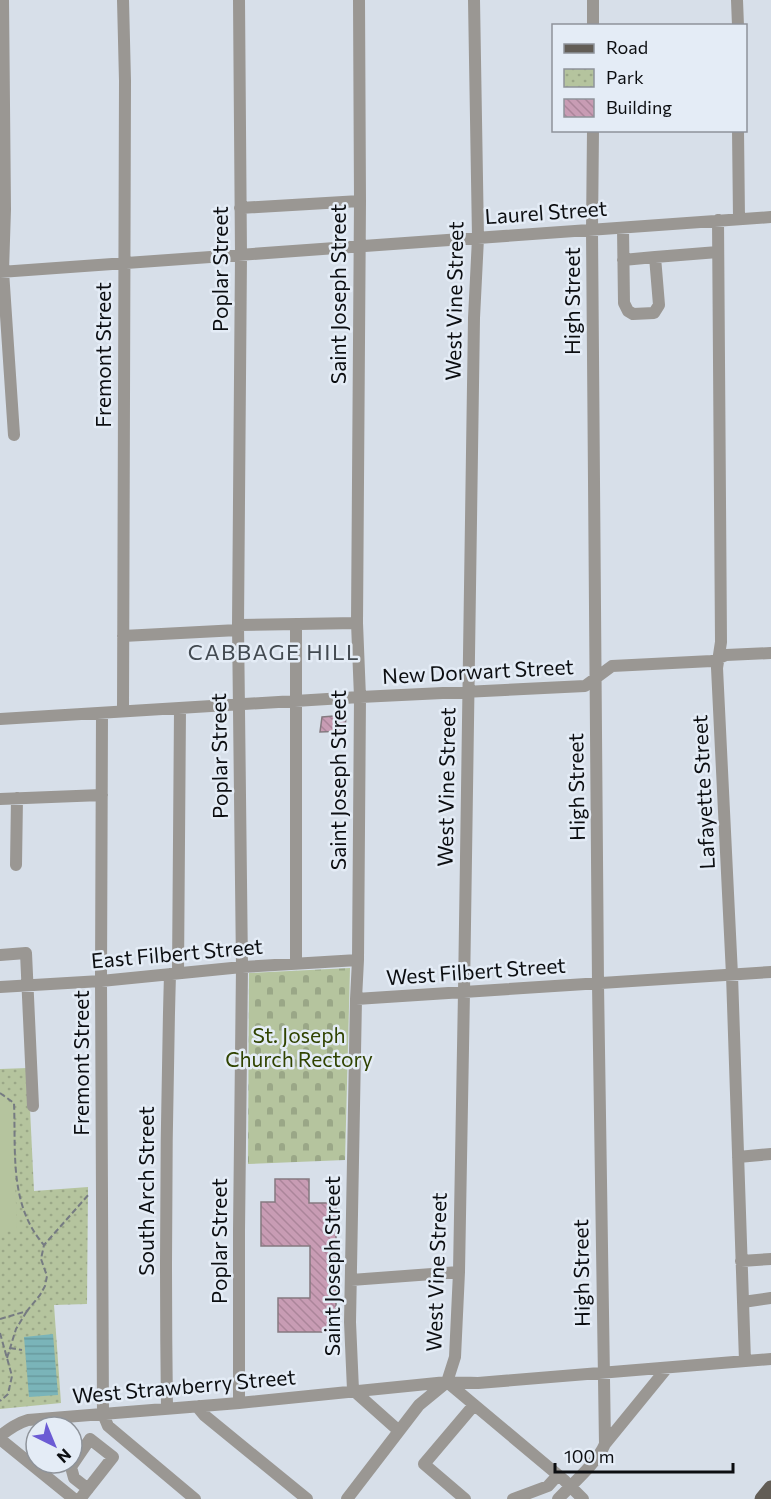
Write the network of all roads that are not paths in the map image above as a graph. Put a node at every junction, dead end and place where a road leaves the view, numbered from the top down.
1 (3, 0) edge
2 (123, 0) edge
3 (239, 0) edge
4 (359, 0) edge
5 (474, 0) edge
6 (593, 0) edge
7 (737, 0) edge
8 (593, 24) edge
9 (738, 24) edge
10 (592, 132) edge
11 (738, 132) edge
12 (360, 201) junction
13 (240, 208) junction
14 (771, 216) edge
15 (739, 219) junction
16 (718, 220) junction
17 (2, 226) edge
18 (623, 228) junction
19 (592, 230) junction
20 (478, 238) junction
21 (359, 246) junction
22 (718, 252) junction
23 (241, 255) junction
24 (654, 257) junction
25 (623, 260) junction
26 (123, 262) junction
27 (2, 272) edge
28 (14, 435) dead end
29 (357, 623) junction
30 (296, 624) junction
31 (238, 628) junction
32 (123, 636) junction
33 (771, 653) edge
34 (719, 658) junction
35 (596, 679) junction
36 (468, 692) junction
37 (360, 697) junction
38 (297, 701) junction
39 (239, 704) junction
40 (180, 709) junction
41 (123, 711) junction
42 (102, 712) junction
43 (0, 719) edge
44 (102, 795) junction
45 (17, 798) junction
46 (0, 799) edge
47 (16, 865) dead end
48 (0, 955) edge
49 (358, 960) junction
50 (296, 963) junction
51 (242, 967) junction
52 (771, 972) edge
53 (174, 974) junction
54 (732, 975) junction
55 (101, 981) junction
56 (598, 984) junction
57 (28, 985) junction
58 (0, 987) edge
59 (464, 992) junction
60 (356, 999) junction
61 (33, 1106) dead end
62 (771, 1154) edge
63 (738, 1157) junction
64 (771, 1259) edge
65 (741, 1261) junction
66 (459, 1272) junction
67 (351, 1280) junction
68 (771, 1298) edge
69 (743, 1302) junction
70 (771, 1359) edge
71 (744, 1361) junction
72 (667, 1368) junction
73 (603, 1373) junction
74 (447, 1382) junction
75 (353, 1390) junction
76 (239, 1403) junction
77 (474, 1405) junction
78 (199, 1406) junction
79 (167, 1409) junction
80 (103, 1414) junction
81 (399, 1431) junction
82 (0, 1438) edge
83 (605, 1444) junction
84 (558, 1475) junction
85 (570, 1487) junction
86 (771, 1488) edge
87 (74, 1499) edge
88 (195, 1499) edge
89 (307, 1499) edge
90 (347, 1499) edge
91 (465, 1499) edge
92 (513, 1499) edge
93 (558, 1499) edge
94 (583, 1499) edge
95 (762, 1499) edge

1 - 17 street
2 - 26 street, Fremont Street
3 - 13 street, Poplar Street
4 - 12 street, Saint Joseph Street
5 - 20 street, West Vine Street
6 - 8 street
7 - 9 street
10 - 19 street, High Street
11 - 15 street
12 - 13 street
12 - 21 street, Saint Joseph Street
13 - 23 street, Poplar Street
14 - 15 street, Laurel Street
15 - 16 street, Laurel Street
16 - 18 street, Laurel Street
16 - 22 street, Lafayette Street
17 - 27 street
18 - 19 street, Laurel Street
18 - 25 street
19 - 20 street, Laurel Street
19 - 35 street, High Street
20 - 21 street, Laurel Street
20 - 36 street, West Vine Street
21 - 23 street, Laurel Street
21 - 29 street, Saint Joseph Street
22 - 24 street
22 - 34 street, Lafayette Street
23 - 26 street, Laurel Street
23 - 31 street, Poplar Street
24 - 25 street
24 - 25 street
26 - 27 street, Laurel Street
26 - 32 street, Fremont Street
27 - 28 street
29 - 30 street
29 - 37 street, Saint Joseph Street
30 - 31 street
30 - 38 street
31 - 32 street
31 - 39 street, Poplar Street
32 - 41 street, Fremont Street
33 - 34 street, New Dorwart Street
34 - 35 street, New Dorwart Street
34 - 54 street, Lafayette Street
35 - 36 street, New Dorwart Street
35 - 56 street, High Street
36 - 37 street, New Dorwart Street
36 - 59 street, West Vine Street
37 - 38 street, New Dorwart Street
37 - 49 street, Saint Joseph Street
38 - 39 street, New Dorwart Street
38 - 50 street
39 - 40 street, New Dorwart Street
39 - 51 street, Poplar Street
40 - 41 street, New Dorwart Street
40 - 53 street, South Arch Street
41 - 42 street, New Dorwart Street
42 - 43 street, New Dorwart Street
42 - 44 street, Fremont Street
44 - 45 street
44 - 55 street, Fremont Street
45 - 46 street
45 - 47 street
48 - 57 street
49 - 50 street, East Filbert Street
49 - 60 street, Saint Joseph Street
50 - 51 street, East Filbert Street
51 - 53 street, East Filbert Street
51 - 76 street, Poplar Street
52 - 54 street
53 - 55 street, East Filbert Street
53 - 79 street, South Arch Street
54 - 56 street
54 - 63 street, Lafayette Street
55 - 57 street, East Filbert Street
55 - 80 street, Fremont Street
56 - 59 street, West Filbert Street
56 - 73 street, High Street
57 - 58 street, East Filbert Street
57 - 61 street
59 - 60 street, West Filbert Street
59 - 66 street, West Vine Street
60 - 67 street, Saint Joseph Street
62 - 63 street
63 - 65 street, Lafayette Street
64 - 65 street
65 - 69 street, Lafayette Street
66 - 67 street
66 - 74 street, West Vine Street
67 - 75 street, Saint Joseph Street
68 - 69 street
69 - 71 street, Lafayette Street
70 - 71 street, West Strawberry Street
71 - 72 street, West Strawberry Street
72 - 73 street, West Strawberry Street
72 - 83 street
73 - 74 street, West Strawberry Street
73 - 83 street, High Street
74 - 75 street, West Strawberry Street
74 - 77 street
74 - 81 street, West Vine Street
75 - 76 street, West Strawberry Street
75 - 81 street
76 - 78 street, West Strawberry Street
77 - 84 street
77 - 91 street
78 - 79 street, West Strawberry Street
78 - 89 street
79 - 80 street, West Strawberry Street
80 - 82 street, West Strawberry Street
80 - 88 street
81 - 90 street, West Vine Street
82 - 87 street
83 - 85 street
84 - 85 street
84 - 92 street
85 - 93 street
85 - 94 street
86 - 95 main road

